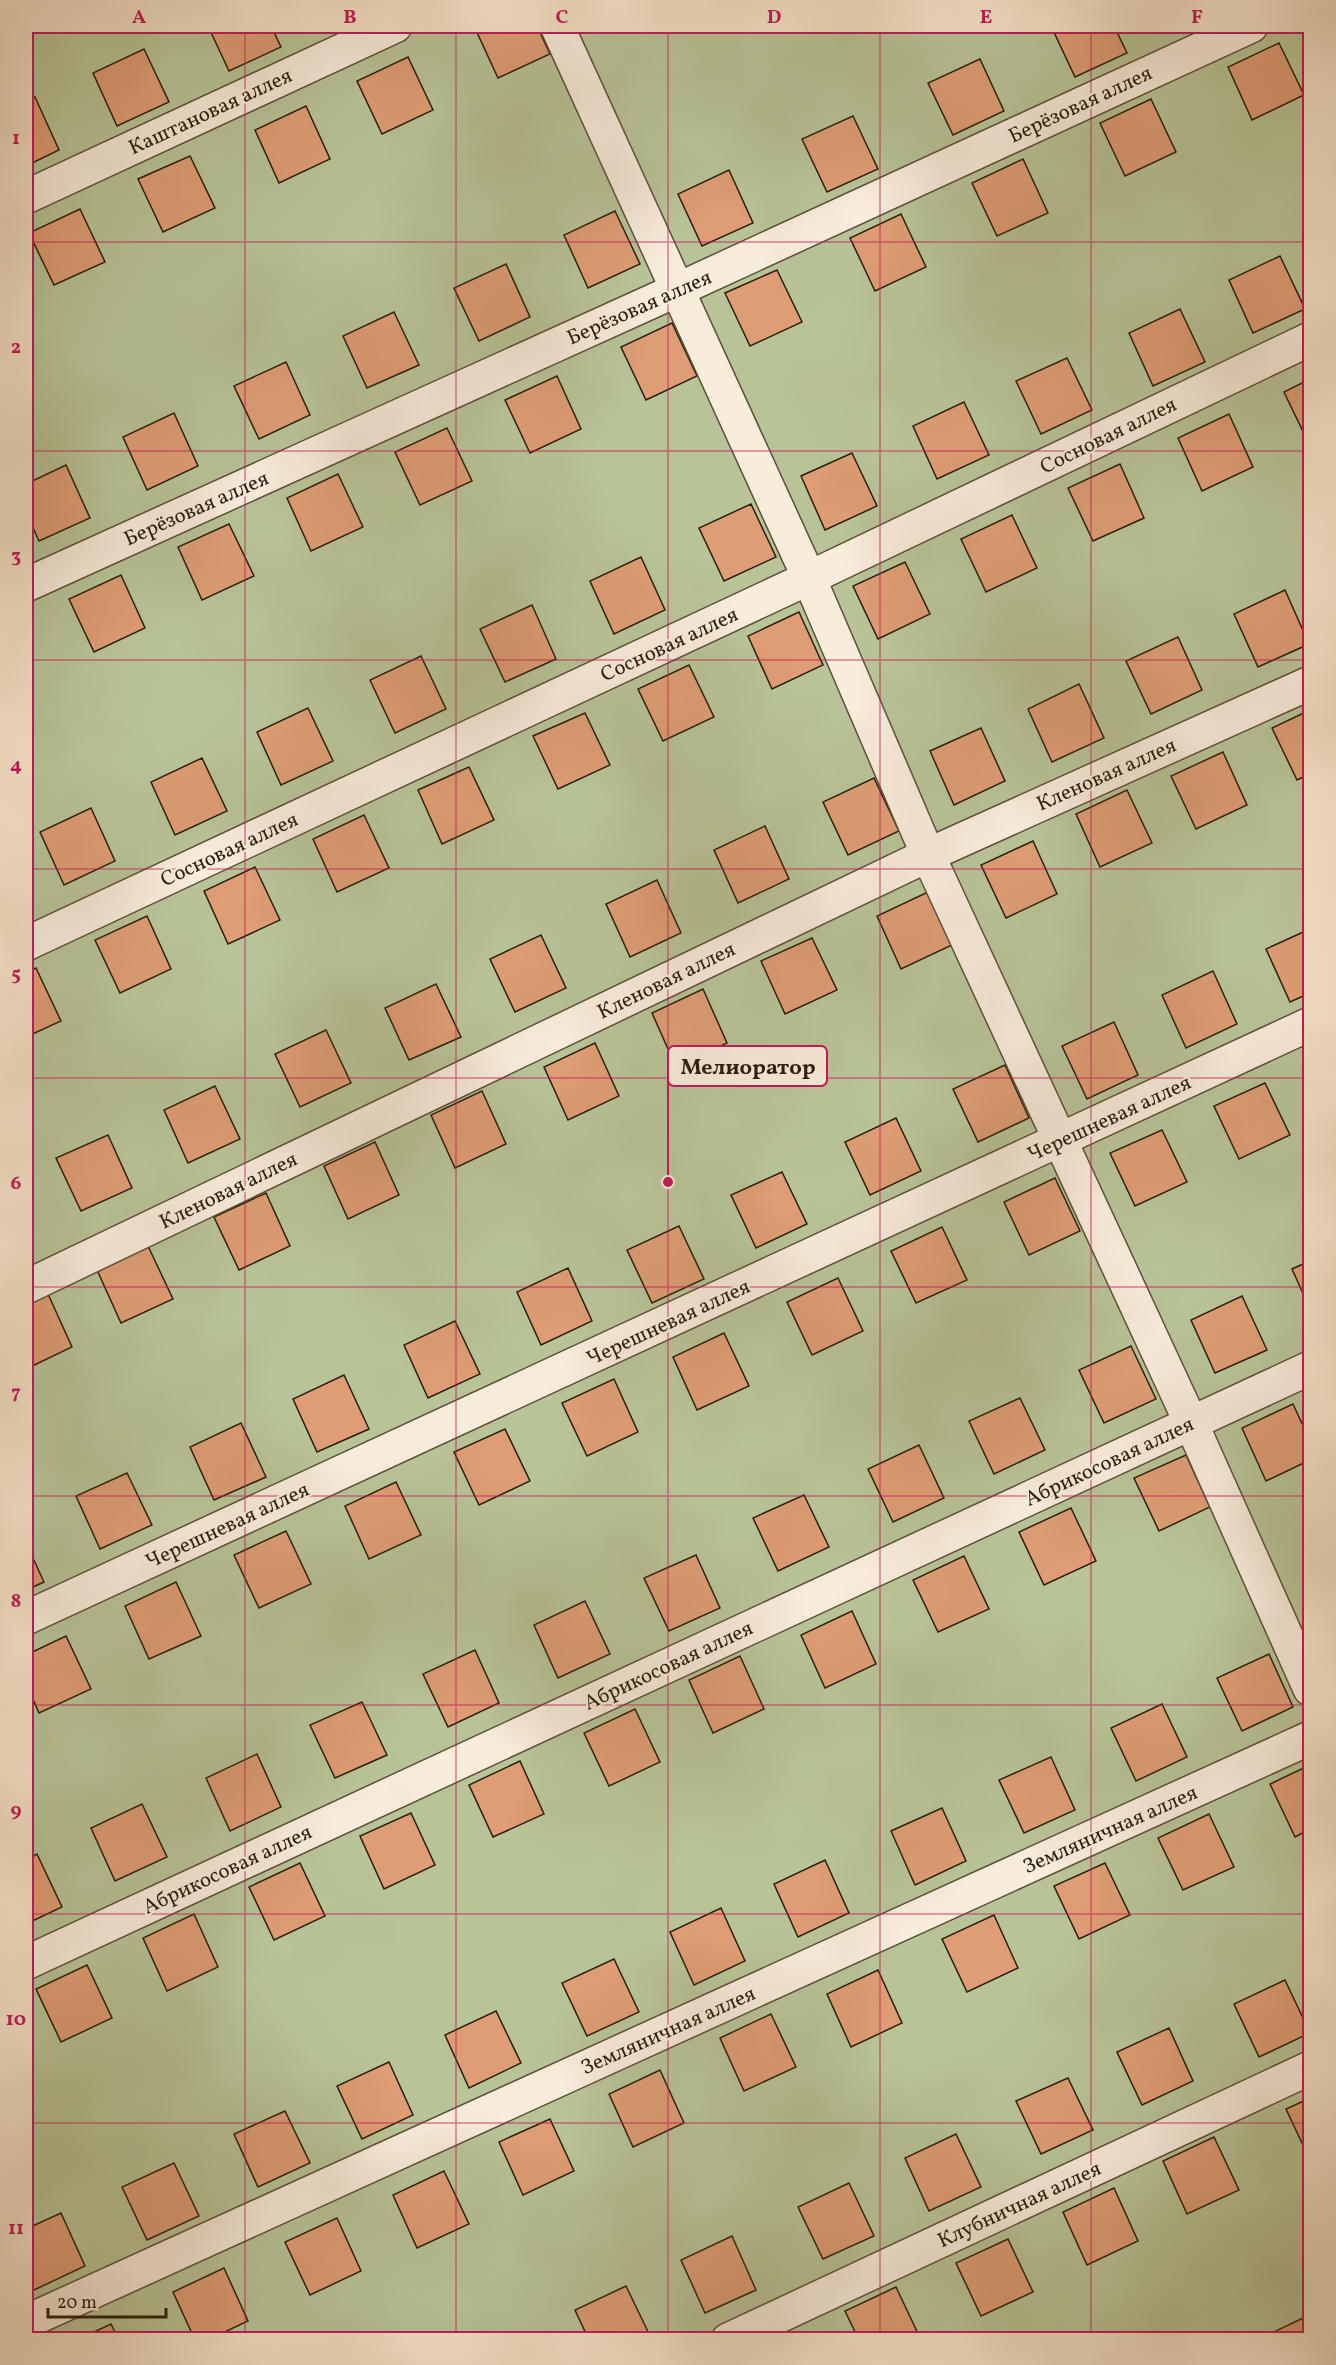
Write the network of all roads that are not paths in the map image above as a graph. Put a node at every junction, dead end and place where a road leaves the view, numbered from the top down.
1 (395, 26) edge
2 (557, 26) edge
3 (1251, 26) edge
4 (26, 197) edge
5 (677, 290) junction
6 (1311, 339) edge
7 (809, 578) junction
8 (26, 585) edge
9 (1311, 683) edge
10 (928, 855) junction
11 (26, 944) edge
12 (1311, 1024) edge
13 (1060, 1141) junction
14 (26, 1287) edge
15 (1311, 1368) edge
16 (1191, 1423) junction
17 (26, 1618) edge
18 (1311, 1689) edge
19 (1311, 1738) edge
20 (26, 1963) edge
21 (1311, 2068) edge
22 (26, 2322) edge
23 (728, 2340) edge

1 - 4 street, Каштановая аллея
2 - 5 street
3 - 5 street, Берёзовая аллея
5 - 7 street
5 - 8 street, Берёзовая аллея
6 - 7 street, Сосновая аллея
7 - 10 street
7 - 11 street, Сосновая аллея
9 - 10 street, Кленовая аллея
10 - 13 street
10 - 14 street, Кленовая аллея
12 - 13 street, Черешневая аллея
13 - 16 street
13 - 17 street, Черешневая аллея
15 - 16 street, Абрикосовая аллея
16 - 18 street
16 - 20 street, Абрикосовая аллея
19 - 22 street, Земляничная аллея
21 - 23 street, Клубничная аллея

